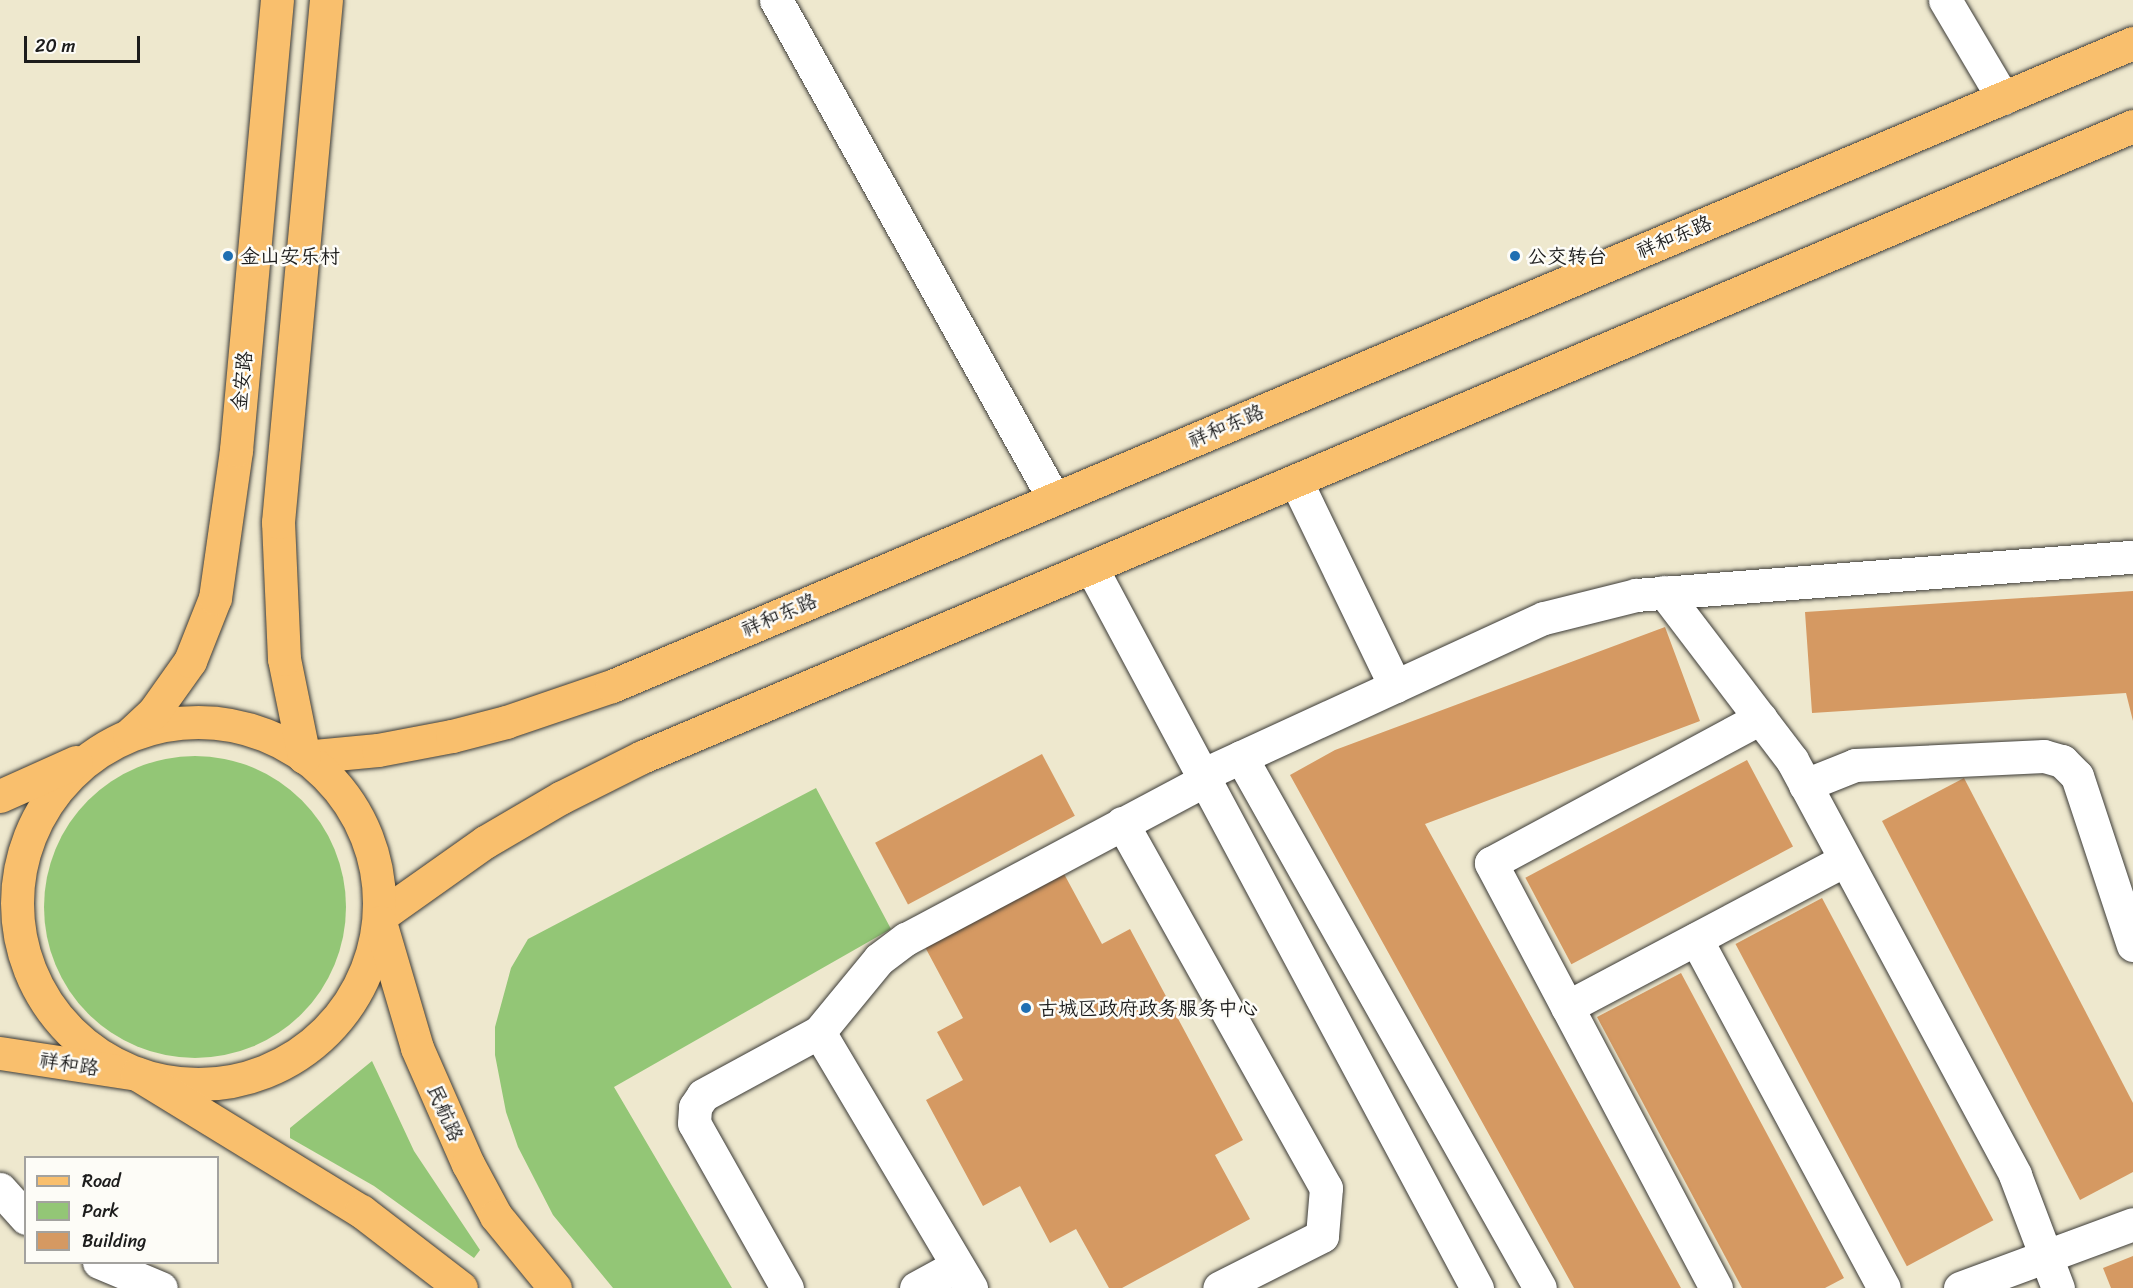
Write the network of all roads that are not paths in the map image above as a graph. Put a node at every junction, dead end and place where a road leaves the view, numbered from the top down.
1 (277, 0) edge
2 (326, 0) edge
3 (776, 0) edge
4 (1945, 0) edge
5 (2133, 43) edge
6 (2003, 98) junction
7 (2133, 126) edge
8 (1296, 480) junction
9 (1054, 499) junction
10 (2133, 557) edge
11 (1091, 567) junction
12 (1664, 592) junction
13 (1395, 686) junction
14 (1760, 718) junction
15 (129, 735) junction
16 (99, 751) junction
17 (304, 757) junction
18 (1241, 757) junction
19 (1204, 777) junction
20 (1805, 785) junction
21 (0, 796) edge
22 (1122, 823) junction
23 (1845, 860) junction
24 (379, 917) junction
25 (1696, 939) junction
26 (2133, 945) edge
27 (1568, 1007) junction
28 (819, 1032) junction
29 (0, 1053) edge
30 (137, 1074) junction
31 (2133, 1224) edge
32 (2046, 1256) junction
33 (101, 1264) edge
34 (964, 1277) edge
35 (160, 1288) edge
36 (461, 1288) edge
37 (555, 1288) edge
38 (786, 1288) edge
39 (916, 1288) edge
40 (1219, 1288) edge
41 (1477, 1288) edge
42 (1540, 1288) edge
43 (1716, 1288) edge
44 (1884, 1288) edge
45 (1960, 1288) edge
46 (2058, 1288) edge

1 - 15 main road, 金安路
2 - 17 main road
3 - 9 street
4 - 6 street
5 - 6 main road, 祥和东路
6 - 9 main road, 祥和东路
7 - 8 main road
8 - 11 main road
8 - 13 street
9 - 17 main road, 祥和东路
10 - 12 street
11 - 19 street
11 - 24 main road
12 - 13 street
12 - 14 street
13 - 18 street
14 - 20 street
14 - 27 street
15 - 16 main road
15 - 17 main road
16 - 21 main road
16 - 30 main road
17 - 24 main road
18 - 19 street
18 - 42 street
19 - 22 street
19 - 41 street
20 - 23 street
20 - 26 street
22 - 28 street
22 - 40 street
23 - 25 street
23 - 32 street
24 - 30 main road
24 - 37 main road, 民航路
25 - 27 street
25 - 44 street
27 - 43 street
28 - 34 street
28 - 38 street
29 - 30 main road, 祥和路
30 - 36 main road
31 - 32 street
32 - 45 street
32 - 46 street
33 - 35 street
34 - 39 street

